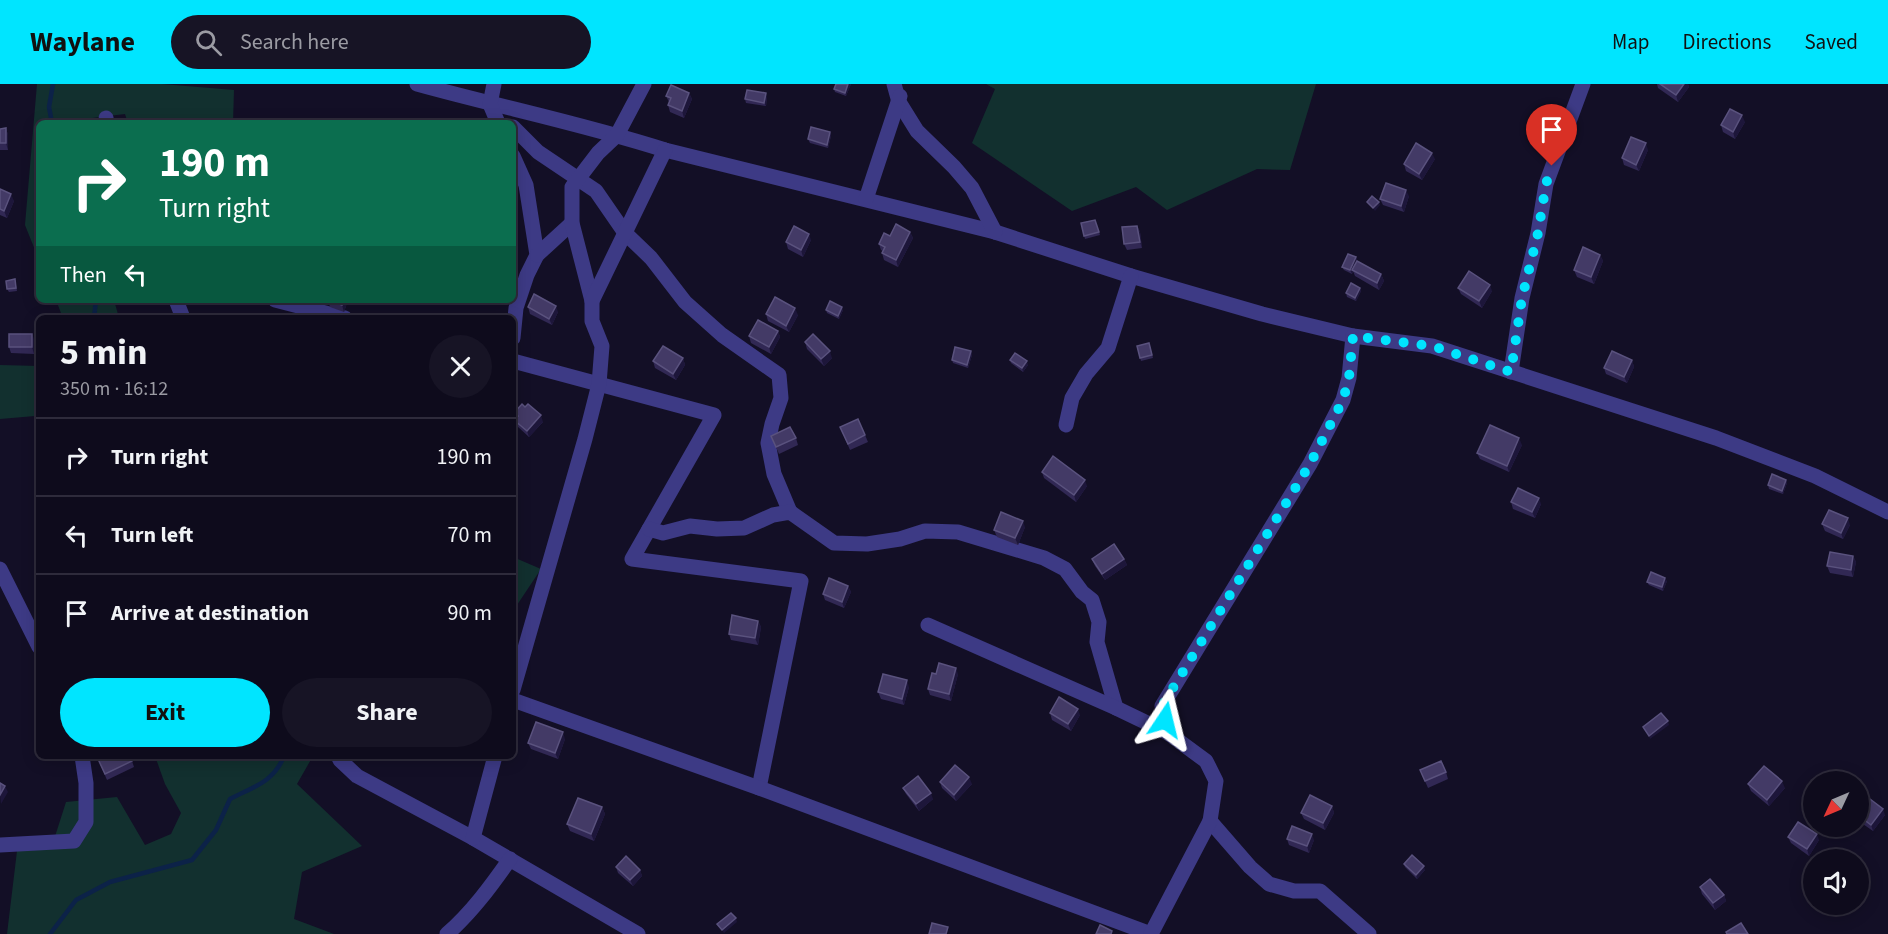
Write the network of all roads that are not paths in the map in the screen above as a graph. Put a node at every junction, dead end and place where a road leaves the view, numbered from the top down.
1 (417, 84) edge
2 (494, 84) edge
3 (644, 84) edge
4 (894, 84) edge
5 (903, 84) edge
6 (1583, 84) edge
7 (899, 102) junction
8 (490, 104) junction
9 (497, 120) edge
10 (506, 120) edge
11 (516, 130) edge
12 (617, 135) junction
13 (665, 150) junction
14 (516, 163) edge
15 (577, 179) junction
16 (866, 199) junction
17 (572, 223) junction
18 (994, 232) junction
19 (625, 233) junction
20 (537, 255) junction
21 (1131, 276) junction
22 (592, 301) junction
23 (287, 303) edge
24 (333, 315) edge
25 (515, 315) edge
26 (1353, 336) junction
27 (516, 362) edge
28 (1511, 372) junction
29 (599, 384) junction
30 (1065, 425) dead end
31 (790, 512) junction
32 (1888, 512) edge
33 (649, 529) junction
34 (0, 569) edge
35 (928, 625) dead end
36 (36, 641) edge
37 (516, 680) edge
38 (516, 701) edge
39 (1116, 708) junction
40 (1168, 734) junction
41 (82, 759) edge
42 (340, 759) edge
43 (494, 759) edge
44 (759, 788) junction
45 (1210, 821) junction
46 (473, 837) junction
47 (0, 845) edge
48 (510, 859) junction
49 (447, 934) edge
50 (638, 934) edge
51 (1151, 934) edge
52 (1369, 934) edge

1 - 8 street
2 - 8 street
3 - 12 street
4 - 7 street
5 - 7 street
6 - 28 street
7 - 16 street
7 - 18 street
8 - 9 street
8 - 10 street
8 - 12 street
11 - 15 street
12 - 13 street
12 - 15 street
13 - 16 street
13 - 19 street
14 - 20 street
15 - 17 street
15 - 19 street
16 - 18 street
17 - 20 street
17 - 22 street
18 - 21 street
19 - 22 street
19 - 31 street
20 - 25 street
21 - 26 street
21 - 30 street
22 - 29 street
23 - 24 street
26 - 28 street
26 - 40 street
27 - 29 street
28 - 32 street
29 - 33 street
29 - 37 street
31 - 33 street
31 - 39 street
33 - 44 street
34 - 36 street
35 - 39 street
38 - 44 street
39 - 40 street
40 - 45 street
41 - 47 street
42 - 46 street
43 - 46 street
44 - 51 street
45 - 51 street
45 - 52 street
46 - 48 street
48 - 49 street
48 - 50 street

